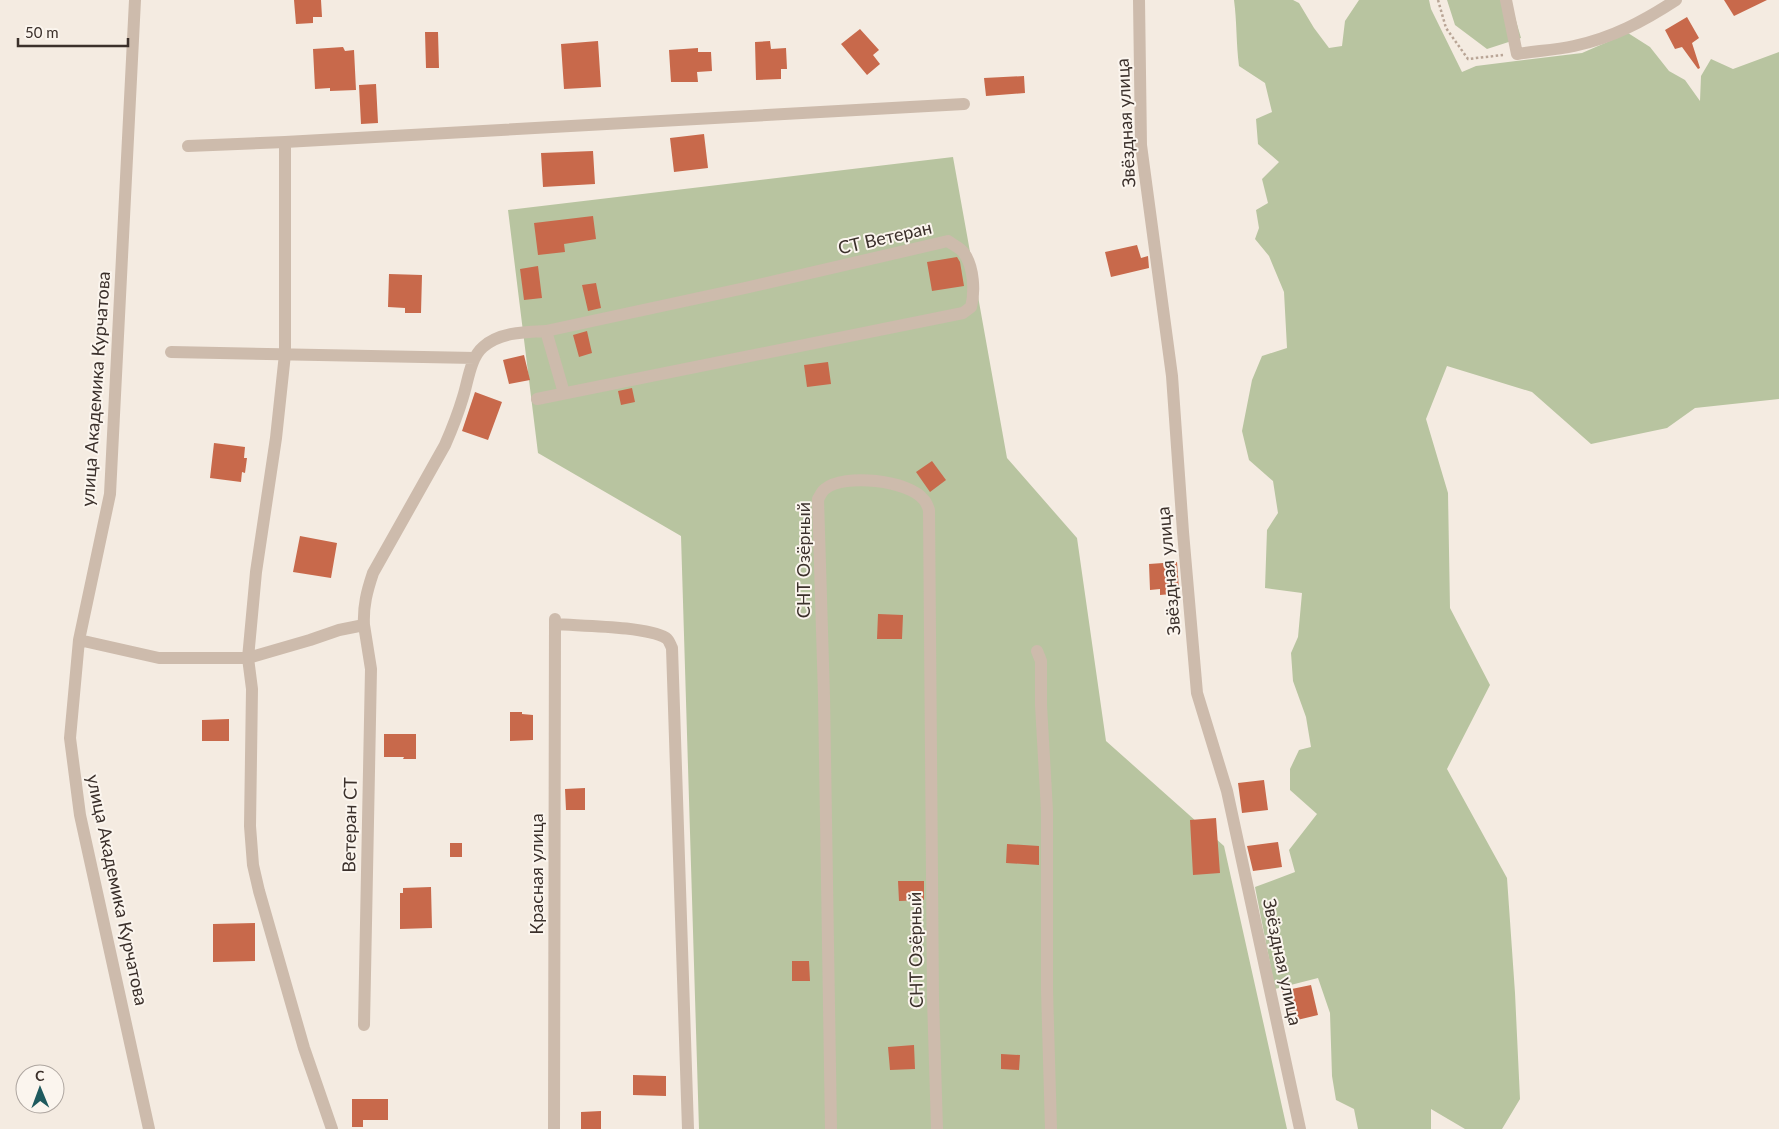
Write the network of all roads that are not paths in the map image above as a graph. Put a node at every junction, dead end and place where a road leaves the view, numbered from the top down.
1 (135, 0) edge
2 (1139, 0) edge
3 (1506, 0) edge
4 (1676, 0) edge
5 (964, 104) dead end
6 (285, 142) junction
7 (188, 146) dead end
8 (546, 330) junction
9 (171, 352) dead end
10 (284, 354) junction
11 (475, 358) junction
12 (564, 393) junction
13 (537, 399) dead end
14 (364, 625) junction
15 (79, 640) junction
16 (1037, 651) dead end
17 (248, 658) junction
18 (364, 1026) dead end
19 (150, 1129) edge
20 (332, 1129) edge
21 (554, 1129) edge
22 (688, 1129) edge
23 (831, 1129) edge
24 (937, 1129) edge
25 (1051, 1129) edge
26 (1300, 1129) edge

1 - 15 street, улица Академика Курчатова
2 - 26 street, Звёздная улица
3 - 4 street
5 - 6 street
6 - 7 street
6 - 10 street
8 - 11 street, СТ Ветеран
8 - 12 street
8 - 12 street, СТ Ветеран
9 - 10 street
10 - 11 street
10 - 17 street
11 - 14 street, Ветеран СТ
12 - 13 street, СТ Ветеран
14 - 17 street
14 - 18 street, Ветеран СТ
15 - 17 street
15 - 19 street, улица Академика Курчатова
16 - 25 street
17 - 20 street
21 - 22 street, Красная улица
23 - 24 street, СНТ Озёрный

